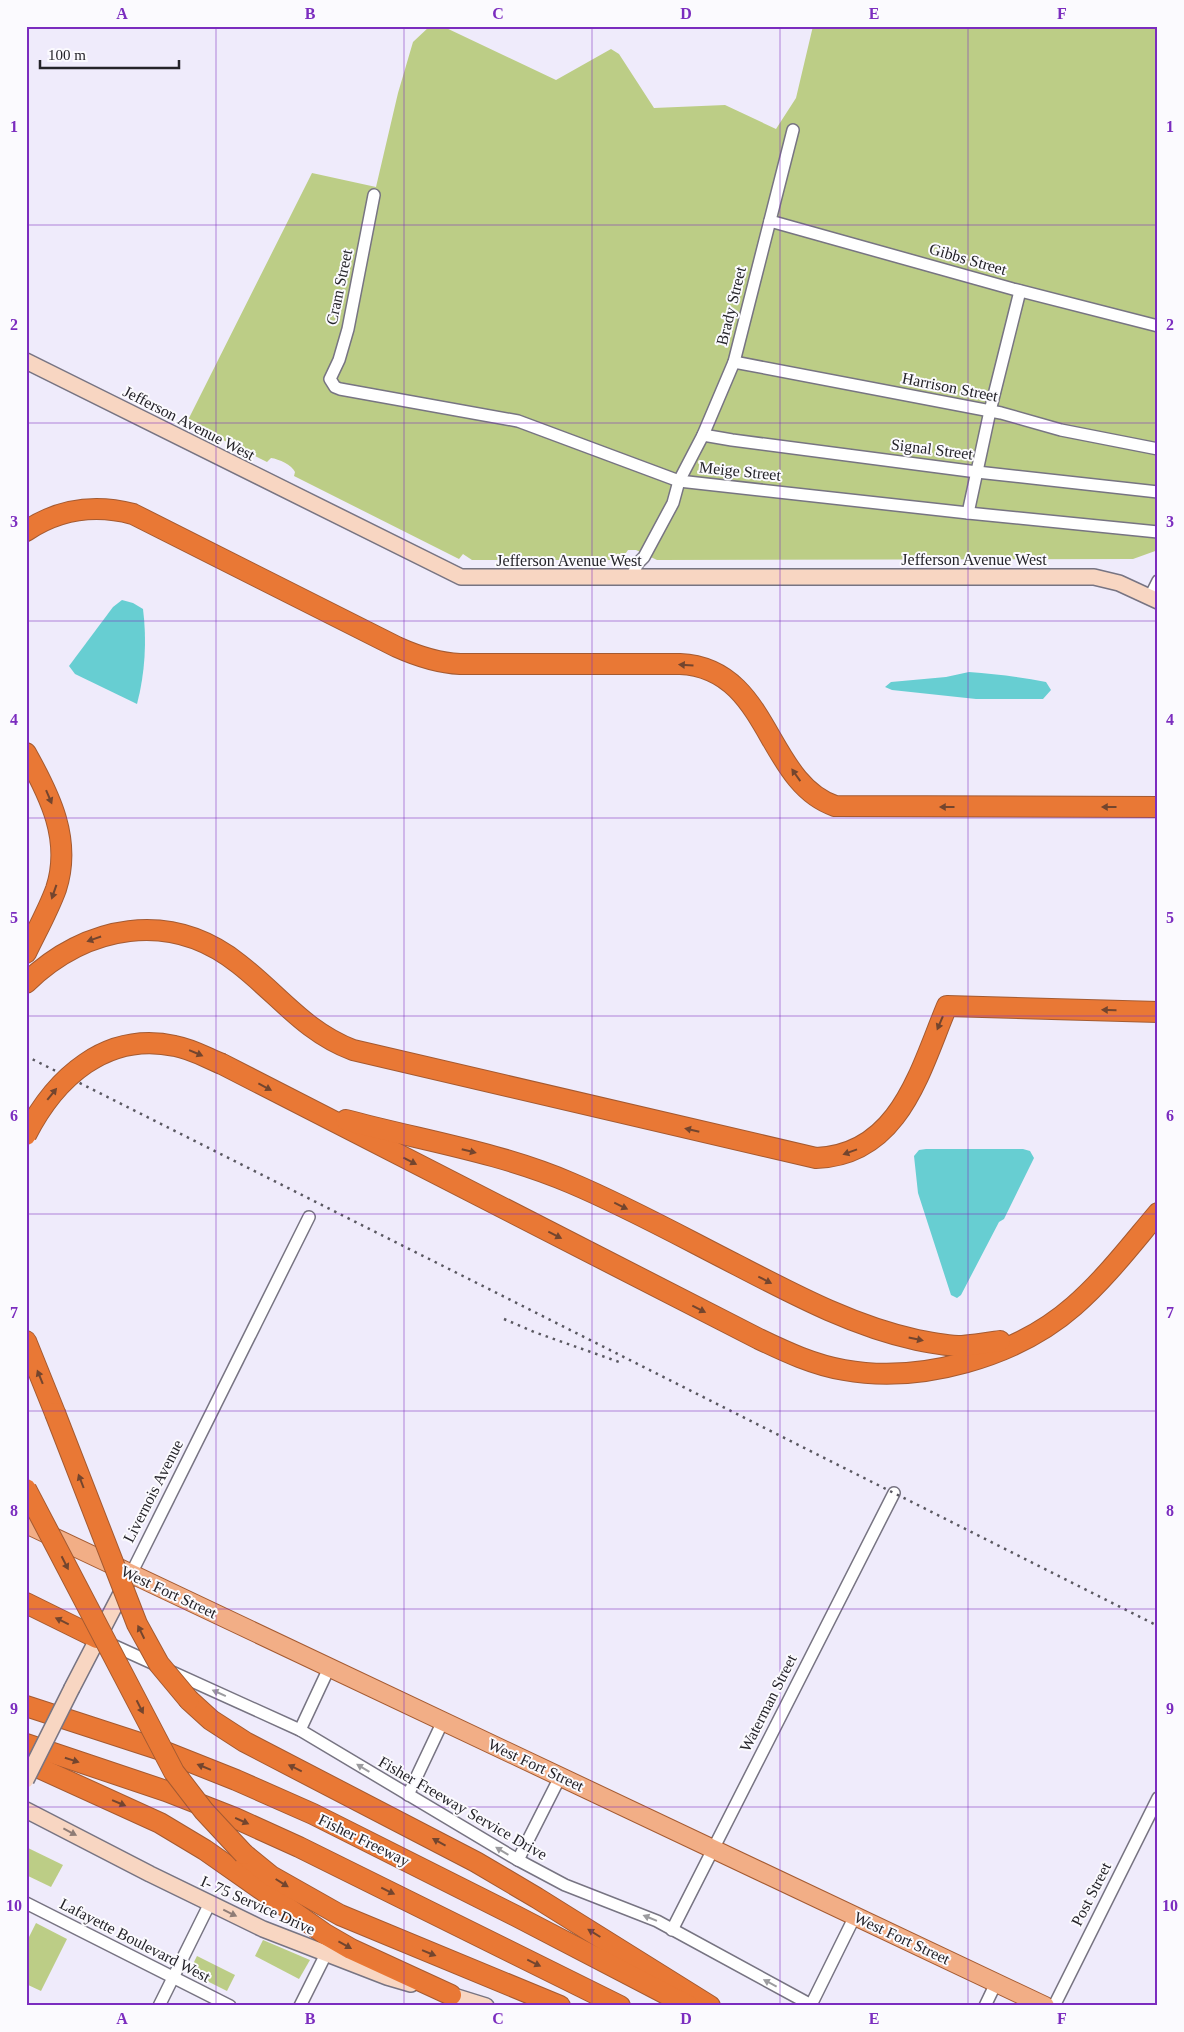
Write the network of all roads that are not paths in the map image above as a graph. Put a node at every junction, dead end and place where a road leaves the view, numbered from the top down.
1 (793, 130) dead end
2 (374, 195) dead end
3 (770, 221) junction
4 (1020, 291) junction
5 (1158, 326) edge
6 (26, 361) edge
7 (734, 362) junction
8 (332, 383) joint
9 (990, 411) junction
10 (704, 435) junction
11 (1158, 449) edge
12 (977, 472) junction
13 (679, 481) junction
14 (1158, 492) edge
15 (968, 514) junction
16 (26, 531) edge
17 (1158, 532) edge
18 (631, 578) junction
19 (1158, 581) edge
20 (1154, 599) edge
21 (26, 754) edge
22 (1158, 807) edge
23 (26, 952) edge
24 (26, 983) edge
25 (1158, 1012) edge
26 (303, 1107) junction
27 (26, 1135) edge
28 (1158, 1214) edge
29 (310, 1217) dead end
30 (1039, 1330) junction
31 (26, 1341) edge
32 (26, 1489) edge
33 (894, 1493) dead end
34 (26, 1524) edge
35 (131, 1574) junction
36 (26, 1603) edge
37 (97, 1638) junction
38 (329, 1668) junction
39 (26, 1691) edge
40 (26, 1706) edge
41 (443, 1721) junction
42 (300, 1730) junction
43 (26, 1744) edge
44 (158, 1749) junction
45 (26, 1762) edge
46 (560, 1777) junction
47 (26, 1780) edge
48 (408, 1795) junction
49 (1158, 1798) edge
50 (26, 1810) edge
51 (713, 1849) junction
52 (518, 1860) junction
53 (26, 1903) edge
54 (210, 1903) junction
55 (855, 1916) junction
56 (672, 1930) junction
57 (326, 1954) junction
58 (173, 1977) junction
59 (996, 1983) junction
60 (448, 2000) edge
61 (812, 2005) edge
62 (159, 2006) edge
63 (230, 2006) edge
64 (300, 2006) edge
65 (486, 2006) edge
66 (560, 2006) edge
67 (620, 2006) edge
68 (689, 2006) edge
69 (710, 2006) edge
70 (985, 2006) edge
71 (1045, 2006) edge
72 (1054, 2006) edge

1 - 3 street, Brady Street
2 - 8 street, Cram Street
3 - 4 street, Gibbs Street
3 - 7 street, Brady Street
4 - 5 street, Gibbs Street
4 - 9 street
6 - 18 main road, Jefferson Avenue West
7 - 9 street, Harrison Street
7 - 10 street, Brady Street
8 - 13 street, Meige Street
9 - 11 street, Harrison Street
9 - 12 street
10 - 12 street, Signal Street
10 - 13 street, Brady Street
12 - 14 street, Signal Street
12 - 15 street
13 - 15 street, Meige Street
13 - 18 street, Brady Street
15 - 17 street, Meige Street
22 -> 16 highway
18 - 20 main road, Jefferson Avenue West
19 - 20 street
21 -> 23 highway
25 -> 24 highway
27 -> 26 highway, bridge
26 -> 30 highway
26 -> 30 highway
28 - 30 highway
29 - 35 street, Livernois Avenue
69 -> 31 highway, bridge
32 -> 66 highway, bridge
33 - 51 street, Waterman Street
34 - 35 main road, West Fort Street
35 - 37 main road, Livernois Avenue
35 - 38 main road, West Fort Street
37 -> 36 highway
42 -> 37 street, Fisher Freeway Service Drive
37 - 47 main road, Livernois Avenue, bridge
38 - 41 main road, West Fort Street
38 - 42 street
39 - 44 highway
40 - 44 highway, Fisher Freeway
41 - 46 main road, West Fort Street
41 - 48 street
48 -> 42 street, Fisher Freeway Service Drive
43 -> 67 highway
68 -> 44 highway, Fisher Freeway
45 -> 60 highway
46 - 51 main road, West Fort Street
46 - 52 street
52 -> 48 street, Fisher Freeway Service Drive
49 - 72 street, Post Street
50 -> 54 main road, I- 75 Service Drive
51 - 55 main road, West Fort Street
51 - 56 street, Waterman Street
56 -> 52 street, Fisher Freeway Service Drive
53 - 58 street, Lafayette Boulevard West
54 -> 57 main road, I- 75 Service Drive
54 - 58 street
55 - 59 main road, West Fort Street
55 - 61 street
61 -> 56 street, Fisher Freeway Service Drive
57 - 60 main road, I- 75 Service Drive
57 - 64 street
58 - 62 street
58 - 63 street, Lafayette Boulevard West
59 - 70 street
59 - 71 main road, West Fort Street
60 - 65 main road, I- 75 Service Drive

